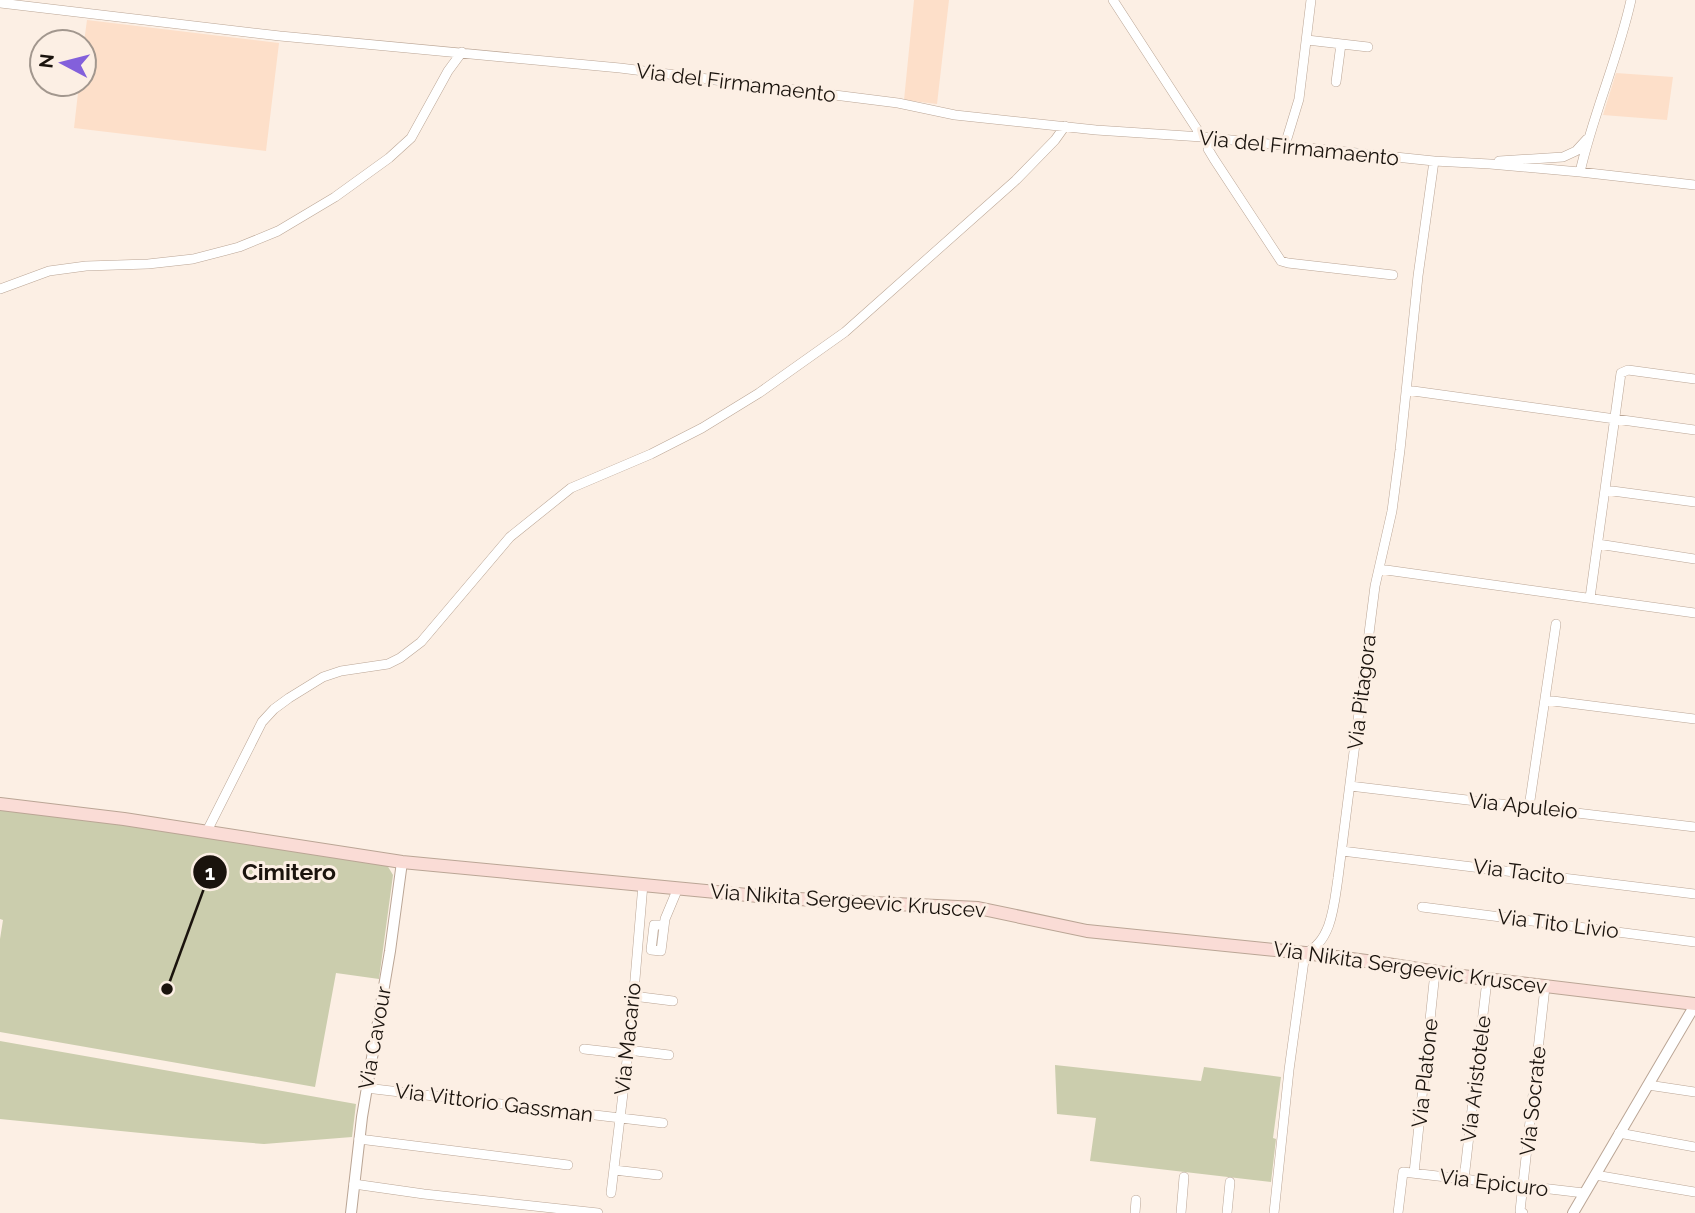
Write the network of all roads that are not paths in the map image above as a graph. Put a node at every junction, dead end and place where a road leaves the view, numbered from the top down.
1 (1113, 0) edge
2 (1311, 0) edge
3 (1631, 0) edge
4 (0, 3) edge
5 (1307, 40) junction
6 (1341, 44) junction
7 (1368, 47) dead end
8 (462, 52) junction
9 (1336, 82) dead end
10 (1065, 126) junction
11 (1206, 138) junction
12 (1588, 138) junction
13 (1285, 145) junction
14 (1434, 161) junction
15 (1471, 163) junction
16 (1580, 172) junction
17 (1695, 185) edge
18 (1392, 275) dead end
19 (0, 289) edge
20 (1695, 380) edge
21 (1406, 390) junction
22 (1615, 418) junction
23 (1695, 430) edge
24 (1605, 490) junction
25 (1695, 502) edge
26 (1598, 544) junction
27 (1695, 559) edge
28 (1379, 569) junction
29 (1590, 598) junction
30 (1695, 614) edge
31 (1556, 624) dead end
32 (1545, 700) junction
33 (1695, 719) edge
34 (1350, 786) junction
35 (0, 804) edge
36 (1529, 807) junction
37 (1695, 827) edge
38 (207, 831) junction
39 (1342, 851) junction
40 (402, 862) junction
41 (643, 884) junction
42 (678, 888) junction
43 (1695, 894) edge
44 (1422, 907) dead end
45 (1695, 942) edge
46 (637, 944) junction
47 (1305, 953) junction
48 (1436, 972) junction
49 (1487, 980) junction
50 (1545, 987) junction
51 (633, 996) junction
52 (673, 1001) dead end
53 (1695, 1005) edge
54 (584, 1049) dead end
55 (628, 1052) junction
56 (669, 1055) dead end
57 (1648, 1085) junction
58 (366, 1088) junction
59 (1695, 1092) edge
60 (620, 1118) junction
61 (663, 1122) dead end
62 (1619, 1133) junction
63 (359, 1139) junction
64 (1695, 1147) edge
65 (568, 1165) dead end
66 (614, 1170) junction
67 (1414, 1174) junction
68 (658, 1175) dead end
69 (1595, 1175) junction
70 (1184, 1177) dead end
71 (1464, 1179) junction
72 (1230, 1182) dead end
73 (354, 1184) junction
74 (1523, 1186) junction
75 (1695, 1192) edge
76 (611, 1193) dead end
77 (1584, 1193) junction
78 (1136, 1200) dead end
79 (558, 1211) edge
80 (351, 1213) edge
81 (598, 1213) edge
82 (1135, 1213) edge
83 (1181, 1213) edge
84 (1227, 1213) edge
85 (1274, 1213) edge
86 (1398, 1213) edge
87 (1523, 1213) edge
88 (1573, 1213) edge

1 - 11 street
2 - 5 street
3 - 12 street
4 - 8 street, Via del Firmamaento
5 - 6 street
5 - 13 street
6 - 7 street
6 - 9 street
8 - 10 street, Via del Firmamaento
8 - 19 street
10 - 11 street, Via del Firmamaento
10 - 38 street
11 - 13 street, Via del Firmamaento
11 - 18 street
12 - 15 street, Via del Firmamaento
12 - 16 street
13 - 14 street, Via del Firmamaento
14 - 15 street, Via del Firmamaento
14 - 21 street, Via Pitagora
15 - 16 street, Via del Firmamaento
16 - 17 street, Via del Firmamaento
20 - 22 street
21 - 22 street
21 - 28 street, Via Pitagora
22 - 23 street
22 - 24 street
24 - 25 street
24 - 26 street
26 - 27 street
26 - 29 street
28 - 29 street
28 - 34 street, Via Pitagora
29 - 30 street
31 - 32 street
32 - 33 street
32 - 36 street
34 - 36 street, Via Apuleio
34 - 39 street, Via Pitagora
35 - 38 main road, Via Nikita Sergeevic Kruscev
36 - 37 street, Via Apuleio
38 - 40 main road, Via Nikita Sergeevic Kruscev
39 - 43 street, Via Tacito
39 - 47 street, Via Pitagora
40 - 41 main road, Via Nikita Sergeevic Kruscev
40 - 58 street, Via Cavour
41 - 42 main road, Via Nikita Sergeevic Kruscev
41 - 46 street, Via Macario
42 - 46 street
42 - 47 main road, Via Nikita Sergeevic Kruscev
44 - 45 street, Via Tito Livio
46 - 51 street, Via Macario
47 - 48 main road, Via Nikita Sergeevic Kruscev
47 - 85 street
48 - 49 main road, Via Nikita Sergeevic Kruscev
48 - 67 street, Via Platone
49 - 50 main road, Via Nikita Sergeevic Kruscev
49 - 71 street, Via Aristotele
50 - 53 main road, Via Nikita Sergeevic Kruscev
50 - 74 street, Via Socrate
51 - 52 street
51 - 55 street, Via Macario
53 - 57 street
54 - 55 street
55 - 56 street
55 - 60 street, Via Macario
57 - 59 street
57 - 62 street
58 - 60 street, Via Vittorio Gassman
58 - 63 street, Via Cavour
60 - 61 street, Via Vittorio Gassman
60 - 66 street, Via Macario
62 - 64 street
62 - 69 street
63 - 65 street
63 - 73 street, Via Cavour
66 - 68 street
66 - 76 street, Via Macario
67 - 71 street, Via Epicuro
67 - 86 street, Via Epicuro
69 - 75 street
69 - 77 street
70 - 83 street
71 - 74 street, Via Epicuro
72 - 84 street
73 - 79 street
73 - 80 street, Via Cavour
74 - 77 street, Via Epicuro
74 - 87 street, Via Socrate
77 - 88 street
78 - 82 street
79 - 81 street

